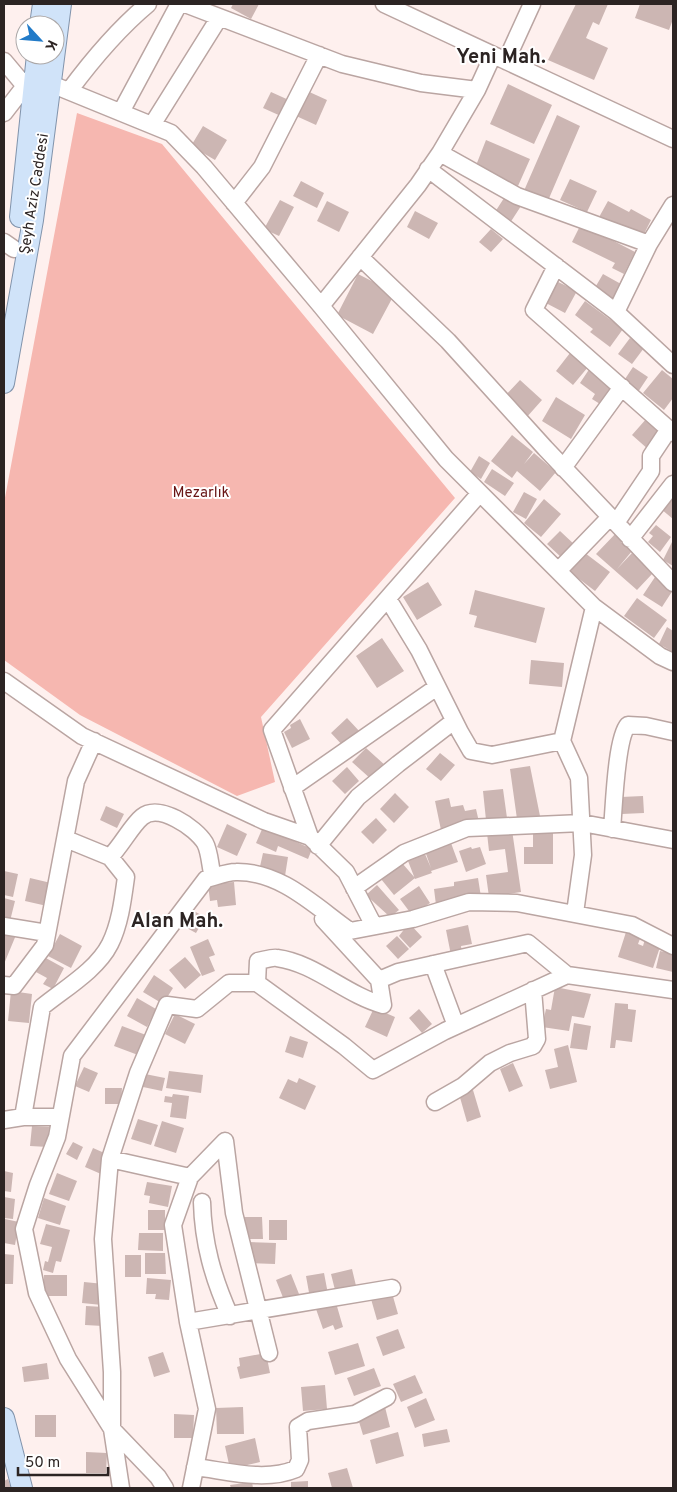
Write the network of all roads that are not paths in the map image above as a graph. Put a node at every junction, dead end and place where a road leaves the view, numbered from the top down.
1 (61, 4) edge
2 (148, 4) edge
3 (179, 4) edge
4 (185, 4) edge
5 (384, 4) edge
6 (532, 4) edge
7 (218, 18) junction
8 (320, 56) junction
9 (499, 58) junction
10 (4, 61) edge
11 (32, 71) edge
12 (60, 88) junction
13 (476, 90) junction
14 (4, 112) edge
15 (121, 112) junction
16 (152, 125) junction
17 (673, 139) edge
18 (440, 153) junction
19 (428, 169) junction
20 (234, 202) junction
21 (673, 204) edge
22 (649, 244) junction
23 (9, 245) edge
24 (360, 257) junction
25 (556, 266) junction
26 (4, 304) edge
27 (321, 306) junction
28 (4, 308) edge
29 (616, 312) junction
30 (673, 365) edge
31 (4, 383) edge
32 (622, 387) junction
33 (671, 431) edge
34 (563, 468) junction
35 (673, 484) edge
36 (480, 493) junction
37 (613, 520) junction
38 (630, 539) junction
39 (558, 571) junction
40 (673, 583) edge
41 (388, 599) junction
42 (594, 607) junction
43 (673, 662) edge
44 (4, 681) edge
45 (437, 687) junction
46 (454, 721) junction
47 (673, 732) edge
48 (94, 741) junction
49 (562, 741) junction
50 (292, 788) junction
51 (582, 823) junction
52 (612, 829) junction
53 (66, 839) junction
54 (673, 840) edge
55 (314, 842) junction
56 (110, 857) junction
57 (213, 877) junction
58 (293, 888) junction
59 (354, 888) junction
60 (575, 913) junction
61 (4, 926) edge
62 (374, 926) junction
63 (47, 933) junction
64 (673, 946) edge
65 (433, 964) junction
66 (566, 975) junction
67 (379, 980) junction
68 (257, 983) junction
69 (4, 985) edge
70 (533, 990) junction
71 (673, 990) edge
72 (456, 1026) junction
73 (435, 1102) dead end
74 (23, 1117) junction
75 (60, 1117) junction
76 (4, 1120) edge
77 (110, 1159) junction
78 (190, 1177) junction
79 (202, 1202) dead end
80 (392, 1288) dead end
81 (258, 1310) junction
82 (230, 1316) junction
83 (188, 1322) junction
84 (269, 1354) dead end
85 (388, 1397) dead end
86 (4, 1418) edge
87 (112, 1429) junction
88 (195, 1468) junction
89 (22, 1488) edge
90 (121, 1488) edge
91 (165, 1488) edge
92 (191, 1488) edge

1 - 12 main road, Şeyh Aziz Caddesi
2 - 12 street
3 - 15 street
4 - 7 street
5 - 9 street
6 - 9 street
7 - 8 street
7 - 16 street
8 - 13 street
8 - 20 street
9 - 13 street
9 - 17 street
10 - 11 street
11 - 14 street
11 - 23 main road, Şeyh Aziz Caddesi
12 - 15 street
12 - 31 main road, Şeyh Aziz Caddesi
13 - 18 street
15 - 16 street
16 - 20 street
18 - 19 street
18 - 22 street
19 - 24 street
19 - 25 street
20 - 27 street
21 - 22 street
22 - 29 street
23 - 26 main road, Şeyh Aziz Caddesi
24 - 27 street
24 - 34 street
25 - 29 street
25 - 32 street
26 - 28 main road, Şeyh Aziz Caddesi
27 - 36 street
29 - 30 street
32 - 33 street
32 - 34 street
33 - 37 street
34 - 37 street
35 - 38 street
36 - 39 street
36 - 41 street
37 - 38 street
37 - 39 street
38 - 40 street
39 - 42 street
41 - 45 street
41 - 50 street
42 - 43 street
42 - 49 street
44 - 48 street
45 - 46 street
45 - 50 street
46 - 49 street
46 - 55 street
47 - 52 street
48 - 53 street
48 - 55 street
49 - 51 street
50 - 55 street
51 - 52 street
51 - 59 street
51 - 60 street
52 - 54 street
53 - 56 street
53 - 63 street
55 - 59 street
56 - 57 street
56 - 74 street
57 - 58 street
57 - 75 street
58 - 62 street
58 - 67 street
59 - 62 street
60 - 62 street
60 - 64 street
61 - 63 street
63 - 69 street
65 - 66 street
65 - 67 street
65 - 72 street
66 - 70 street
66 - 71 street
67 - 68 street
68 - 72 street
68 - 77 street
70 - 72 street
70 - 73 street
74 - 75 street
74 - 76 street
75 - 87 street
77 - 78 street
77 - 87 street
78 - 81 street
78 - 83 street
79 - 82 street
80 - 81 street
81 - 82 street
81 - 84 street
82 - 83 street
83 - 88 street
85 - 88 street
86 - 89 main road
87 - 90 street
87 - 91 street
88 - 92 street

